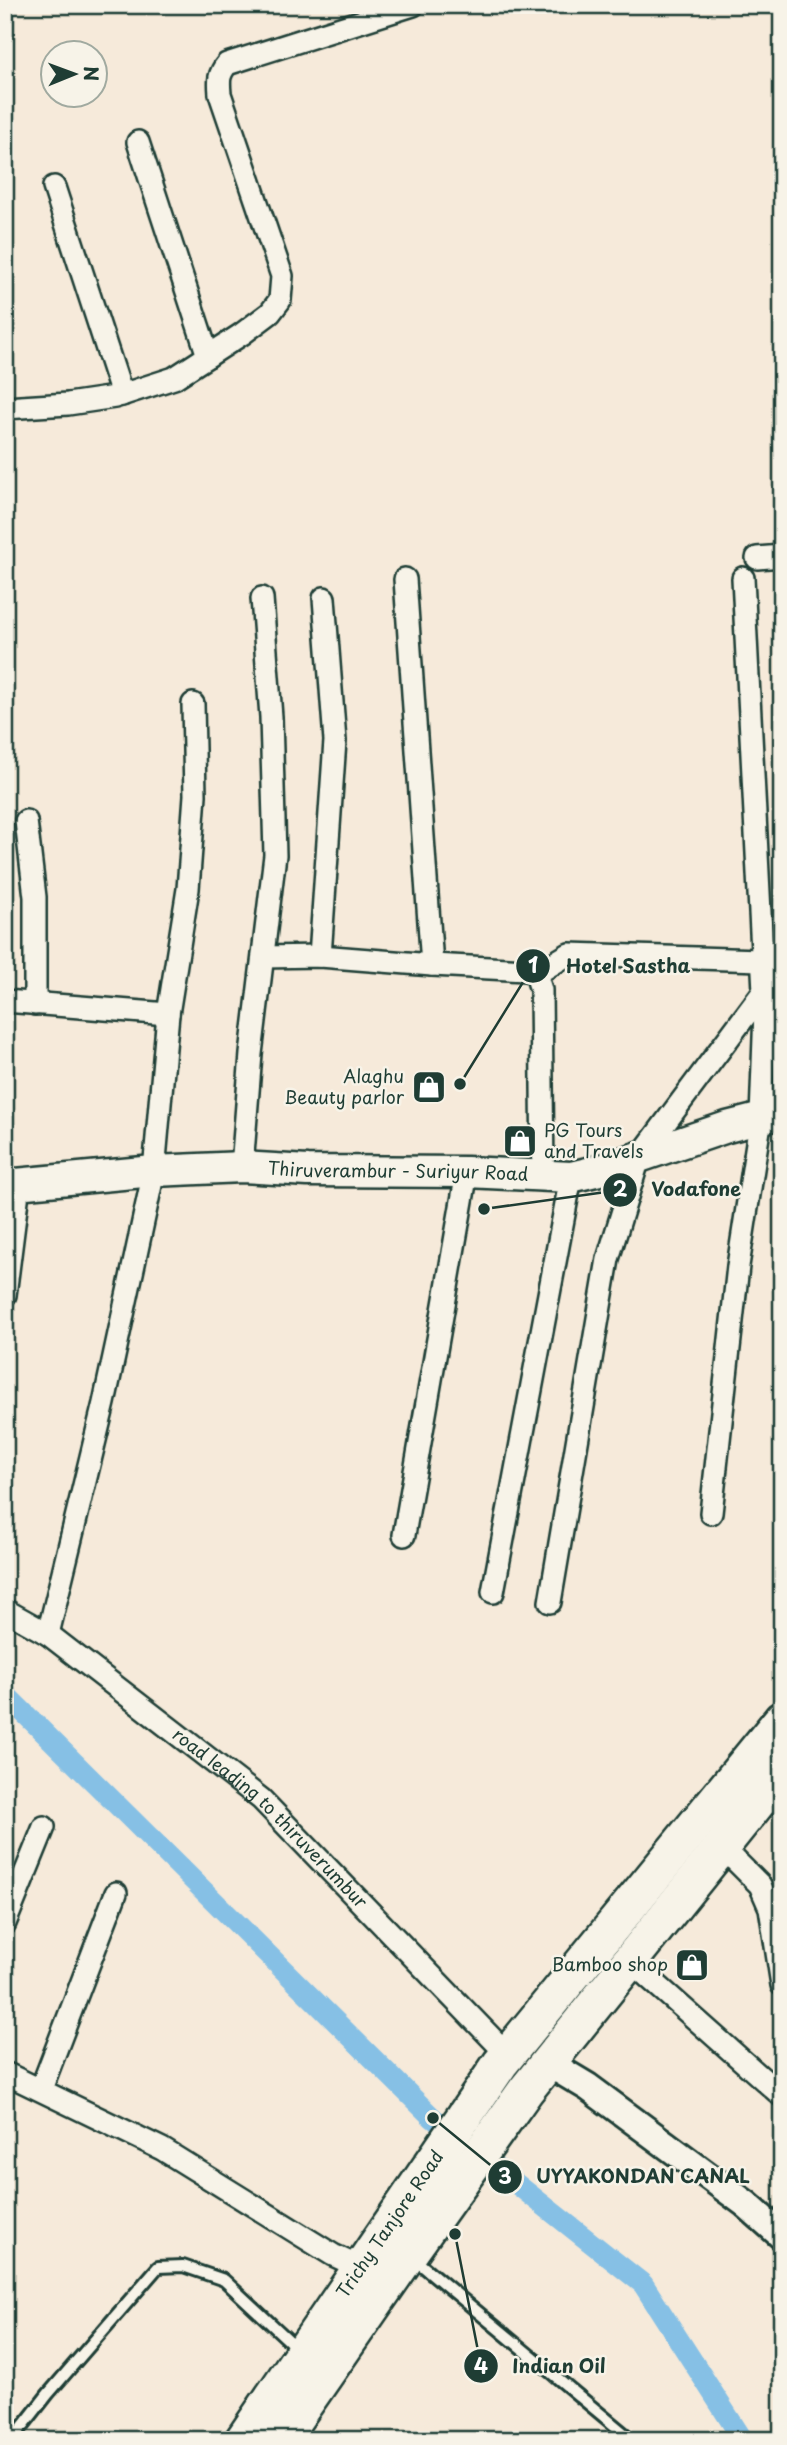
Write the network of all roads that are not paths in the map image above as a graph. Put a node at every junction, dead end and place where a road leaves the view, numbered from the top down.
1 (413, 5) edge
2 (138, 142) dead end
3 (54, 187) dead end
4 (208, 356) junction
5 (122, 395) junction
6 (5, 408) edge
7 (782, 556) edge
8 (757, 558) dead end
9 (743, 578) dead end
10 (405, 579) dead end
11 (262, 598) dead end
12 (324, 598) dead end
13 (193, 704) dead end
14 (26, 821) dead end
15 (320, 956) junction
16 (263, 957) junction
17 (761, 961) junction
18 (432, 965) junction
19 (782, 972) edge
20 (536, 974) junction
21 (5, 1001) edge
22 (770, 1003) edge
23 (36, 1004) junction
24 (157, 1014) junction
25 (772, 1115) edge
26 (639, 1158) junction
27 (242, 1167) junction
28 (154, 1171) junction
29 (467, 1172) junction
30 (557, 1176) junction
31 (12, 1185) edge
32 (5, 1295) edge
33 (711, 1513) dead end
34 (404, 1535) dead end
35 (493, 1592) dead end
36 (550, 1602) dead end
37 (5, 1610) edge
38 (48, 1634) junction
39 (782, 1719) edge
40 (782, 1772) edge
41 (44, 1828) dead end
42 (722, 1847) junction
43 (116, 1893) dead end
44 (5, 1923) edge
45 (629, 1960) junction
46 (782, 1985) edge
47 (504, 2060) junction
48 (548, 2063) junction
49 (5, 2073) edge
50 (41, 2089) junction
51 (782, 2096) edge
52 (782, 2236) edge
53 (409, 2254) junction
54 (362, 2268) junction
55 (303, 2353) junction
56 (626, 2435) dead end
57 (12, 2440) edge
58 (243, 2440) edge
59 (280, 2440) edge

1 - 4 street
2 - 4 street
3 - 5 street
4 - 5 street
5 - 6 street
7 - 8 street
9 - 17 street
10 - 18 street
11 - 16 street
12 - 15 street
13 - 24 street
14 - 23 street
15 - 16 street
15 - 18 street
16 - 27 street
17 - 20 street
17 - 22 street
18 - 20 street
19 - 22 street
20 - 30 street
21 - 23 street
22 - 25 street
22 - 26 street
23 - 24 street
24 - 28 street
25 - 26 main road, Thiruverambur - Suriyur Road
25 - 33 street
26 - 30 main road, Thiruverambur - Suriyur Road
26 - 36 street
27 - 28 main road, Thiruverambur - Suriyur Road
27 - 29 main road, Thiruverambur - Suriyur Road
28 - 31 main road, Thiruverambur - Suriyur Road
28 - 38 street
29 - 30 main road, Thiruverambur - Suriyur Road
29 - 34 street
30 - 35 street
31 - 32 street
37 - 38 street, road leading to thiruverumbur
38 - 47 street, road leading to thiruverumbur
39 - 47 highway, Trichy Tanjore Road
40 - 42 highway, Trichy Tanjore Road
41 - 44 street
42 - 45 highway, Trichy Tanjore Road
42 - 46 street
43 - 50 street
45 - 48 highway, Trichy Tanjore Road
45 - 51 street
47 - 48 main road
47 - 54 highway, Trichy Tanjore Road
48 - 52 street
48 - 53 highway, Trichy Tanjore Road
49 - 50 street
50 - 54 street
53 - 56 lane
53 - 59 highway, Trichy Tanjore Road
54 - 55 highway, Trichy Tanjore Road
55 - 57 lane
55 - 58 highway, Trichy Tanjore Road

